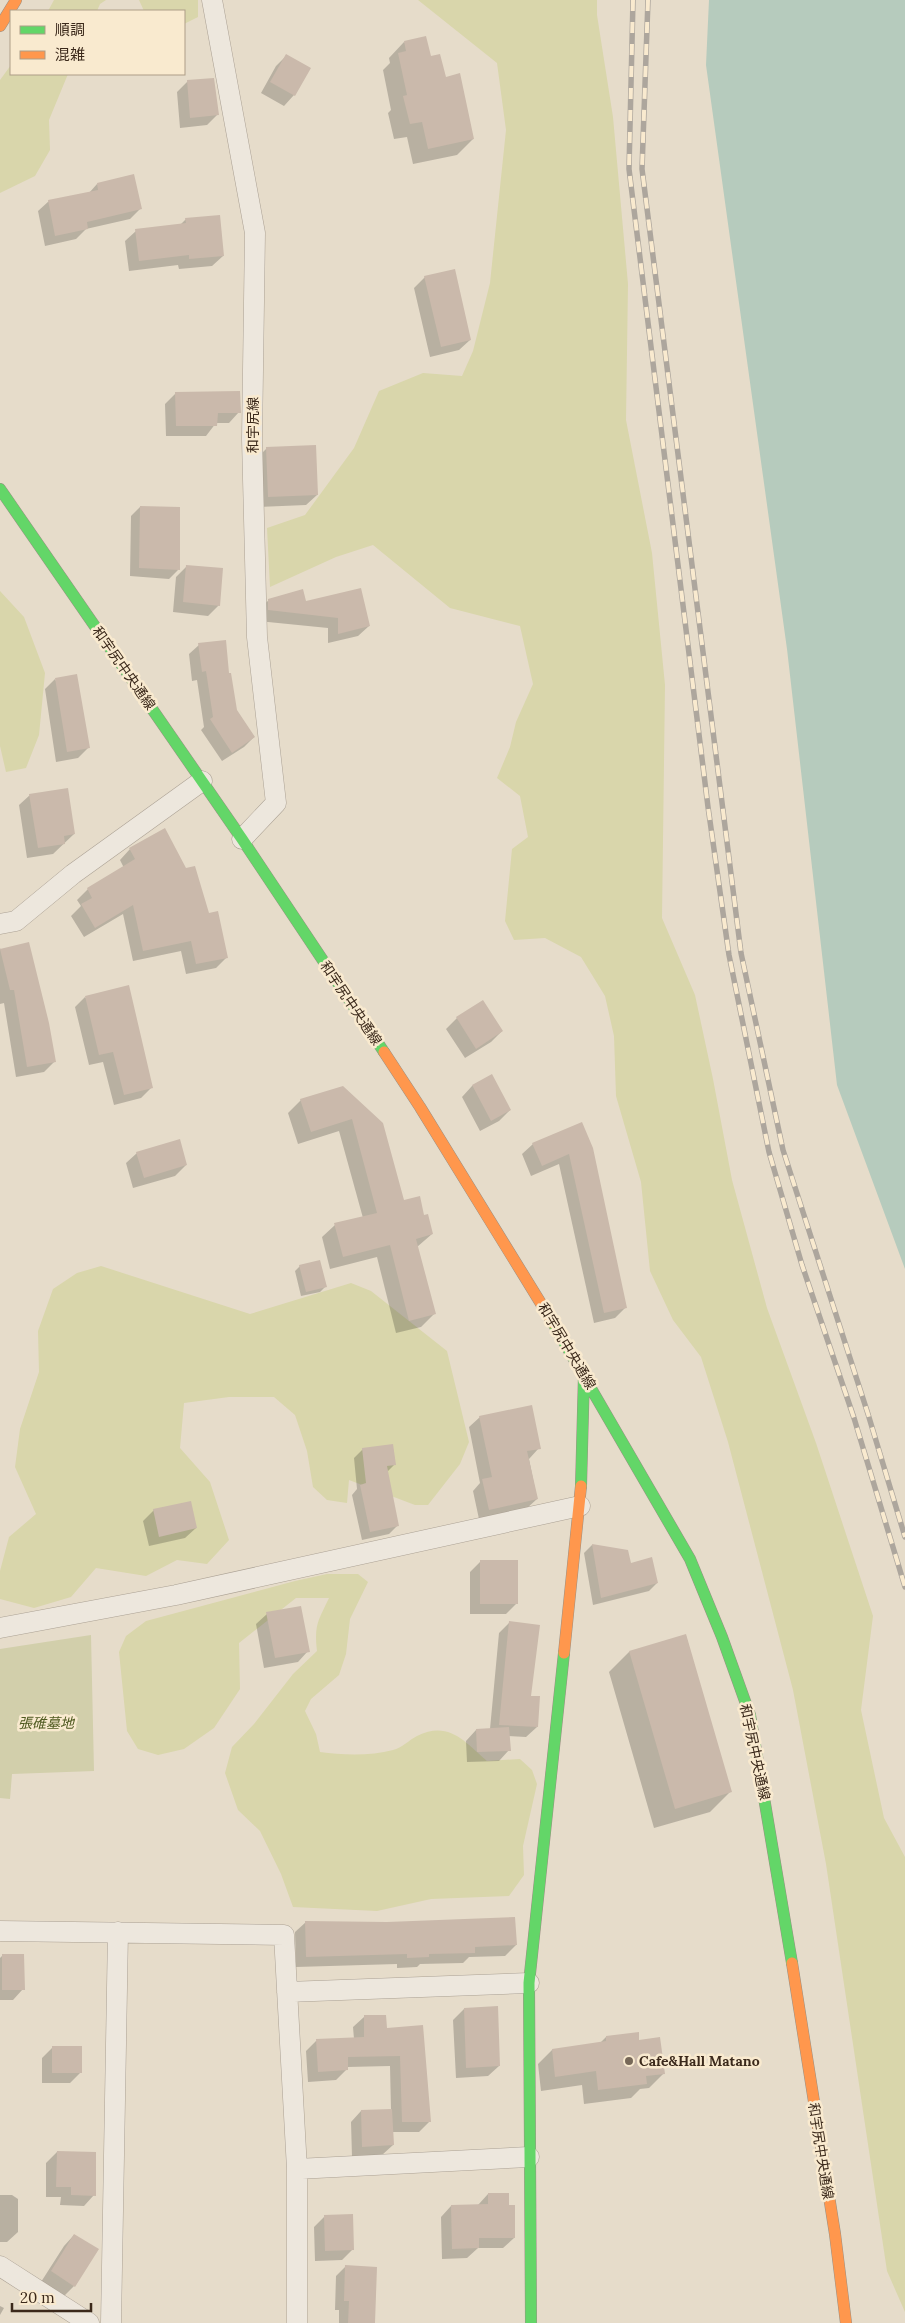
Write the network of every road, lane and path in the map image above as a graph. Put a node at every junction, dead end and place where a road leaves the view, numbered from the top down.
1 (16, 0) edge
2 (212, 0) edge
3 (0, 26) edge
4 (0, 489) edge
5 (202, 781) junction
6 (242, 839) junction
7 (0, 924) edge
8 (584, 1374) junction
9 (580, 1506) junction
10 (0, 1628) edge
11 (0, 1930) edge
12 (118, 1932) junction
13 (529, 1983) junction
14 (287, 1992) junction
15 (529, 2157) junction
16 (297, 2169) junction
17 (0, 2266) edge
18 (89, 2323) edge
19 (111, 2323) edge
20 (296, 2323) edge
21 (531, 2323) edge
22 (846, 2323) edge

1 - 3 main road
2 - 6 street, 和宇尻線
4 - 5 main road, 和宇尻中央通線
5 - 6 main road, 和宇尻中央通線
5 - 7 street
6 - 8 main road, 和宇尻中央通線
8 - 9 main road
8 - 22 main road, 和宇尻中央通線
9 - 10 street
9 - 13 main road
11 - 12 street
12 - 14 street
12 - 19 street
13 - 14 street
13 - 15 main road
14 - 16 street
15 - 16 street
15 - 21 main road
16 - 20 street
17 - 18 street

